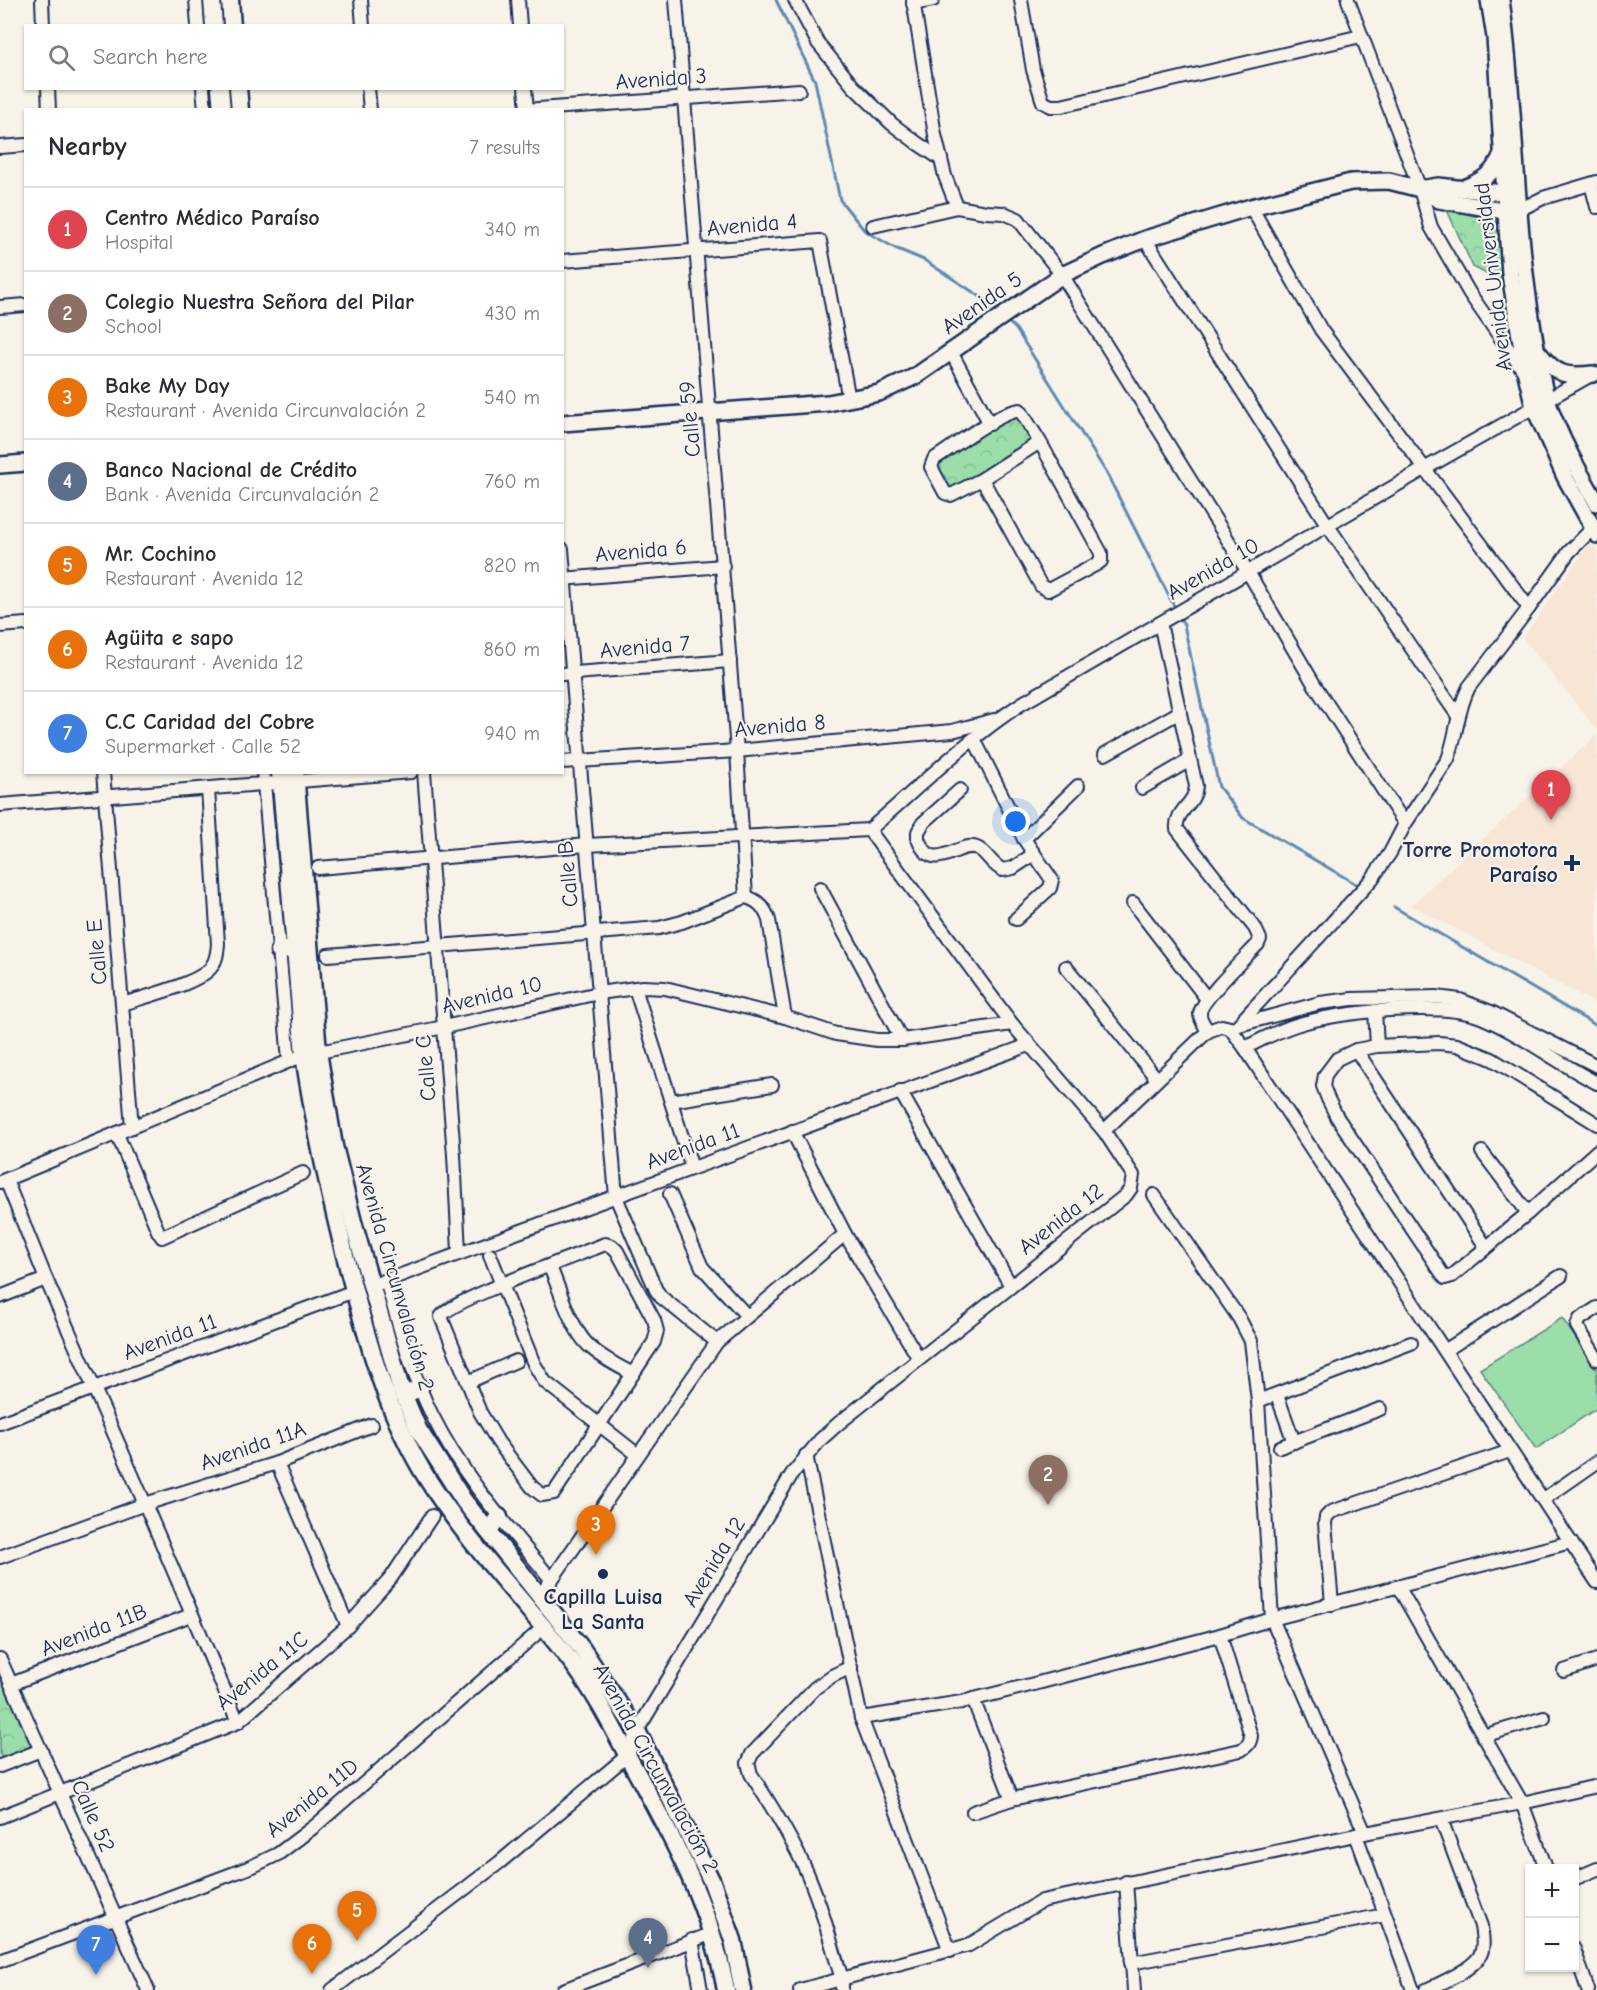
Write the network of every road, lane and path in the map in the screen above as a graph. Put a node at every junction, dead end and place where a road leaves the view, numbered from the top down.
1 (42, 0) edge
2 (196, 0) edge
3 (212, 0) edge
4 (230, 0) edge
5 (361, 0) edge
6 (518, 0) edge
7 (676, 0) edge
8 (795, 0) edge
9 (933, 0) edge
10 (1021, 0) edge
11 (1348, 0) edge
12 (1489, 0) edge
13 (1501, 0) edge
14 (913, 2) edge
15 (43, 24) edge
16 (198, 24) edge
17 (214, 24) edge
18 (232, 24) edge
19 (363, 24) edge
20 (520, 24) edge
21 (1361, 36) junction
22 (48, 90) edge
23 (203, 90) edge
24 (220, 90) edge
25 (238, 90) edge
26 (368, 90) edge
27 (525, 90) edge
28 (799, 90) dead end
29 (685, 98) junction
30 (49, 108) edge
31 (205, 108) edge
32 (222, 108) edge
33 (240, 108) edge
34 (370, 108) edge
35 (526, 108) edge
36 (540, 108) edge
37 (24, 145) edge
38 (0, 147) edge
39 (1502, 153) junction
40 (941, 159) junction
41 (1594, 183) edge
42 (1464, 188) junction
43 (1420, 189) junction
44 (1511, 194) junction
45 (1543, 198) junction
46 (957, 207) junction
47 (1251, 207) junction
48 (1597, 207) edge
49 (1512, 211) junction
50 (873, 226) dead end
51 (1145, 239) junction
52 (697, 251) junction
53 (564, 261) edge
54 (1062, 275) junction
55 (24, 306) edge
56 (0, 307) edge
57 (1537, 349) junction
58 (951, 352) junction
59 (1595, 373) edge
60 (1526, 374) junction
61 (849, 400) junction
62 (1540, 403) junction
63 (711, 412) junction
64 (564, 423) edge
65 (990, 423) junction
66 (1040, 442) junction
67 (24, 463) edge
68 (0, 465) edge
69 (1426, 468) junction
70 (982, 479) junction
71 (1597, 502) edge
72 (1329, 526) junction
73 (1595, 532) edge
74 (723, 566) junction
75 (1248, 572) junction
76 (564, 578) edge
77 (1529, 608) junction
78 (1160, 623) junction
79 (24, 624) edge
80 (0, 626) edge
81 (730, 661) junction
82 (568, 674) edge
83 (1180, 712) junction
84 (1458, 716) junction
85 (999, 718) junction
86 (952, 731) junction
87 (974, 739) junction
88 (961, 750) junction
89 (737, 751) junction
90 (1105, 754) dead end
91 (1190, 760) junction
92 (580, 761) junction
93 (564, 762) edge
94 (103, 774) edge
95 (362, 774) edge
96 (424, 774) edge
97 (288, 777) edge
98 (263, 778) edge
99 (1078, 786) dead end
100 (1142, 788) dead end
101 (208, 789) junction
102 (960, 790) dead end
103 (105, 796) junction
104 (1, 805) edge
105 (1404, 824) junction
106 (869, 830) junction
107 (742, 836) junction
108 (1024, 839) junction
109 (587, 845) junction
110 (1034, 854) junction
111 (430, 857) junction
112 (318, 868) dead end
113 (820, 888) dead end
114 (746, 897) junction
115 (1133, 903) dead end
116 (1016, 920) dead end
117 (594, 933) junction
118 (437, 946) junction
119 (286, 950) junction
120 (328, 955) dead end
121 (1066, 967) dead end
122 (635, 988) junction
123 (599, 993) junction
124 (1207, 999) junction
125 (123, 1004) junction
126 (1375, 1011) junction
127 (784, 1017) junction
128 (1012, 1024) junction
129 (1234, 1026) junction
130 (444, 1027) junction
131 (1208, 1031) junction
132 (902, 1041) junction
133 (1029, 1045) junction
134 (1377, 1046) junction
135 (1245, 1048) junction
136 (1356, 1050) junction
137 (304, 1055) junction
138 (1597, 1066) edge
139 (1157, 1079) junction
140 (1597, 1083) edge
141 (772, 1085) dead end
142 (900, 1091) junction
143 (671, 1101) junction
144 (1597, 1122) edge
145 (132, 1127) junction
146 (792, 1131) junction
147 (1104, 1131) junction
148 (117, 1134) junction
149 (1482, 1152) dead end
150 (1597, 1152) edge
151 (692, 1168) junction
152 (303, 1173) dead end
153 (3, 1181) edge
154 (670, 1194) dead end
155 (1154, 1195) dead end
156 (616, 1197) junction
157 (1528, 1213) junction
158 (845, 1234) junction
159 (1486, 1247) junction
160 (459, 1252) junction
161 (490, 1255) dead end
162 (550, 1266) junction
163 (1561, 1276) dead end
164 (46, 1279) junction
165 (379, 1283) junction
166 (501, 1286) junction
167 (1011, 1286) junction
168 (354, 1291) junction
169 (0, 1297) edge
170 (1597, 1308) edge
171 (747, 1316) junction
172 (717, 1342) junction
173 (1411, 1343) dead end
174 (1446, 1350) junction
175 (919, 1359) junction
176 (1597, 1359) edge
177 (516, 1361) dead end
178 (633, 1374) junction
179 (468, 1382) junction
180 (95, 1387) junction
181 (420, 1388) junction
182 (404, 1395) junction
183 (1277, 1395) junction
184 (1258, 1401) junction
185 (1380, 1409) dead end
186 (0, 1424) edge
187 (600, 1424) junction
188 (372, 1425) dead end
189 (1294, 1442) junction
190 (1280, 1447) dead end
191 (1510, 1451) junction
192 (638, 1455) junction
193 (806, 1455) junction
194 (1597, 1462) edge
195 (277, 1463) junction
196 (1544, 1499) junction
197 (145, 1504) junction
198 (432, 1516) dead end
199 (499, 1517) junction
200 (488, 1531) junction
201 (1571, 1542) junction
202 (0, 1557) edge
203 (551, 1579) junction
204 (1597, 1582) edge
205 (1399, 1588) junction
206 (541, 1595) junction
207 (1332, 1604) junction
208 (191, 1614) junction
209 (1272, 1618) junction
210 (348, 1626) junction
211 (543, 1628) junction
212 (1220, 1635) junction
213 (0, 1659) edge
214 (1597, 1660) edge
215 (851, 1667) junction
216 (1564, 1671) dead end
217 (11, 1684) junction
218 (973, 1699) junction
219 (861, 1718) junction
220 (1544, 1718) dead end
221 (238, 1722) junction
222 (637, 1731) junction
223 (1483, 1736) junction
224 (40, 1750) junction
225 (628, 1755) junction
226 (1, 1763) edge
227 (1597, 1786) edge
228 (60, 1794) junction
229 (1012, 1799) junction
230 (1522, 1803) junction
231 (973, 1812) dead end
232 (0, 1817) edge
233 (1441, 1819) junction
234 (1361, 1834) junction
235 (1544, 1864) edge
236 (1597, 1869) edge
237 (1579, 1877) edge
238 (1126, 1882) junction
239 (1385, 1915) junction
240 (115, 1917) junction
241 (713, 1933) junction
242 (692, 1940) junction
243 (950, 1951) junction
244 (0, 1961) edge
245 (1579, 1962) edge
246 (1131, 1963) junction
247 (842, 1984) edge
248 (148, 1990) edge
249 (332, 1990) edge
250 (563, 1990) edge
251 (701, 1990) edge
252 (726, 1990) edge
253 (743, 1990) edge
254 (800, 1990) edge
255 (1134, 1990) edge
256 (1413, 1990) edge
257 (1426, 1990) edge
258 (1588, 1990) edge

1 - 15 street
2 - 16 street
3 - 17 main road
4 - 18 main road
5 - 19 street
6 - 20 street
7 - 29 street, Calle 59
8 - 40 street
9 - 14 street
10 - 21 street
11 - 21 street
12 - 39 street, Avenida Universidad
13 - 44 street, Avenida Universidad
14 - 40 street
21 - 43 street
22 - 30 street
23 - 31 street
24 - 32 main road
25 - 33 main road
26 - 34 street
27 - 35 street
28 - 29 street, Avenida 3
29 - 36 street, Avenida 3
29 - 52 street, Calle 59
37 - 38 street
39 - 42 street
39 - 44 street, Avenida Universidad
40 - 46 street
41 - 45 street
41 - 48 street
42 - 43 street, Avenida 5
42 - 44 street, Avenida 5
43 - 47 street, Avenida 5
43 - 49 street, Avenida 5
43 - 60 street
44 - 45 street
44 - 49 street, Avenida Universidad
45 - 49 street
46 - 50 street
46 - 54 street
47 - 51 street, Avenida 5
47 - 69 street
49 - 57 street, Avenida Universidad
49 - 60 street, Avenida Universidad
51 - 54 street, Avenida 5
51 - 72 street
52 - 53 street, Avenida 4
52 - 61 street, Avenida 4
52 - 63 street, Calle 59
54 - 58 street, Avenida 5
54 - 75 street
55 - 56 street
57 - 59 street
57 - 62 street, Avenida Universidad
58 - 61 street, Avenida 5
58 - 65 street
59 - 62 street, Avenida 10
60 - 62 street, Avenida Universidad
61 - 63 street, Avenida 5
62 - 69 street, Avenida 10
62 - 71 street, Avenida Universidad
62 - 73 street, Avenida Universidad
63 - 64 street, Avenida 5
63 - 74 street, Calle 59
65 - 66 street
65 - 70 street
66 - 70 street
66 - 70 street
67 - 68 street
69 - 72 street, Avenida 10
69 - 77 street
72 - 75 street, Avenida 10
72 - 84 street
73 - 77 street
74 - 76 street, Avenida 6
74 - 81 street, Calle 59
75 - 78 street, Avenida 10
75 - 105 street
76 - 82 street, Calle B
77 - 84 street
78 - 83 street
78 - 85 street, Avenida 10
79 - 80 street
81 - 82 street, Avenida 7
81 - 89 street, Calle 59
82 - 92 street, Calle B
83 - 90 street
83 - 91 street
84 - 105 street
85 - 86 street, Avenida 8
85 - 87 street, Avenida 10
86 - 88 street
86 - 89 street, Avenida 8
87 - 88 street, Avenida 10
87 - 108 street
88 - 106 street, Avenida 10
89 - 92 street, Avenida 8
89 - 107 street, Calle 59
91 - 100 street
91 - 124 street
92 - 93 street, Avenida 8
92 - 109 street, Calle B
94 - 103 street, Calle E
95 - 97 street
96 - 111 street, Calle C
97 - 98 street
97 - 119 main road, Avenida Circunvalación 2
97 - 137 main road, Avenida Circunvalación 2
98 - 101 street
98 - 119 street
99 - 108 street
101 - 103 street
101 - 125 street
102 - 110 street
103 - 104 street
103 - 125 street, Calle E
105 - 129 street
106 - 107 street
106 - 128 street
107 - 109 street
107 - 114 street, Calle 59
108 - 110 street
109 - 111 street
109 - 117 street, Calle B
110 - 116 street
111 - 112 street
111 - 118 street, Calle C
113 - 132 street
114 - 117 street
114 - 127 street
115 - 124 street
117 - 118 street
117 - 123 street, Calle B
118 - 120 street
118 - 130 street, Calle C
119 - 137 main road, Avenida Circunvalación 2
121 - 139 street
122 - 123 street, Avenida 10
122 - 127 street, Avenida 10
122 - 143 street
123 - 130 street, Avenida 10
123 - 156 street, Calle B
124 - 131 street
125 - 145 street, Calle E
126 - 134 street
126 - 135 street
126 - 140 street
127 - 132 street, Avenida 10
128 - 132 street, Avenida 10
128 - 133 street
129 - 131 street
129 - 135 street
129 - 138 street
130 - 137 street, Avenida 10
130 - 160 street, Calle C
131 - 139 street
133 - 142 street, Avenida 11
133 - 147 street
134 - 136 street
134 - 144 street
135 - 174 street
136 - 159 street
136 - 159 street
137 - 145 street, Avenida 10
137 - 165 main road, Avenida Circunvalación 2
137 - 168 main road, Avenida Circunvalación 2
139 - 147 street
141 - 143 street
142 - 146 street, Avenida 11
142 - 167 street
143 - 151 street
145 - 148 street, Avenida 10
146 - 151 street, Avenida 11
146 - 158 street
147 - 167 street, Avenida 12
148 - 152 street
148 - 153 street, Avenida 10
149 - 157 street
150 - 157 street
151 - 156 street, Avenida 11
153 - 164 street
154 - 171 street
155 - 184 street
156 - 160 street, Avenida 11
156 - 172 street, Calle B
157 - 159 street
158 - 171 street
158 - 175 street
160 - 165 street, Avenida 11
161 - 166 street
162 - 166 street
162 - 178 street
162 - 178 street
163 - 174 street
164 - 169 street
164 - 180 street
165 - 181 street
165 - 182 main road, Avenida Circunvalación 2
166 - 179 street
166 - 187 street
167 - 175 street, Avenida 12
168 - 180 street, Avenida 11
168 - 211 main road, Avenida Circunvalación 2
170 - 176 street
171 - 172 street
172 - 192 street
173 - 183 street
174 - 191 street
175 - 193 street, Avenida 12
177 - 179 street
178 - 187 street
179 - 187 street
180 - 186 street, Avenida 11
180 - 197 street
181 - 182 main road
181 - 199 street
182 - 200 main road, Avenida Circunvalación 2
183 - 184 street
183 - 189 street
184 - 209 street
185 - 189 street
187 - 192 street
188 - 195 street, Avenida 11A
189 - 190 street
191 - 196 street
191 - 207 street
192 - 203 street
193 - 215 street
193 - 222 street, Avenida 12
194 - 196 street
195 - 197 street, Avenida 11A
195 - 210 street
196 - 201 street
197 - 202 street, Avenida 11A
197 - 208 street
198 - 210 street, Avenida 11C
199 - 200 main road
199 - 203 street
200 - 206 main road, Avenida Circunvalación 2
201 - 204 street
201 - 205 street
203 - 206 street
205 - 207 street
205 - 223 street
206 - 222 main road, Avenida Circunvalación 2
207 - 209 street
208 - 217 street, Avenida 11B
208 - 221 street
209 - 212 street
209 - 234 street
210 - 221 street, Avenida 11C
211 - 225 main road, Avenida Circunvalación 2
211 - 240 street, Avenida 11D
212 - 218 street
212 - 229 street
213 - 217 street, Calle 52
214 - 216 street
215 - 219 street
215 - 247 street
217 - 224 street, Calle 52
218 - 219 street
218 - 229 street
219 - 243 street
220 - 223 street
221 - 228 street, Avenida 11C
222 - 225 street, Avenida 12
222 - 253 main road, Avenida Circunvalación 2
223 - 230 street
224 - 226 street
224 - 228 street, Calle 52
225 - 241 main road, Avenida Circunvalación 2
225 - 249 street, Avenida 12
227 - 230 street
228 - 232 street, Avenida 11C
228 - 240 street, Calle 52
229 - 231 street
230 - 233 street
230 - 235 street
233 - 234 street
233 - 257 street
234 - 238 street
234 - 239 street
236 - 237 street
238 - 243 street
238 - 246 street
239 - 246 street
239 - 256 street
240 - 244 street, Avenida 11D
240 - 248 street, Calle 52
241 - 242 street
241 - 252 main road, Avenida Circunvalación 2
242 - 250 street
242 - 251 street
243 - 247 street
245 - 258 street
246 - 255 street
247 - 254 street

